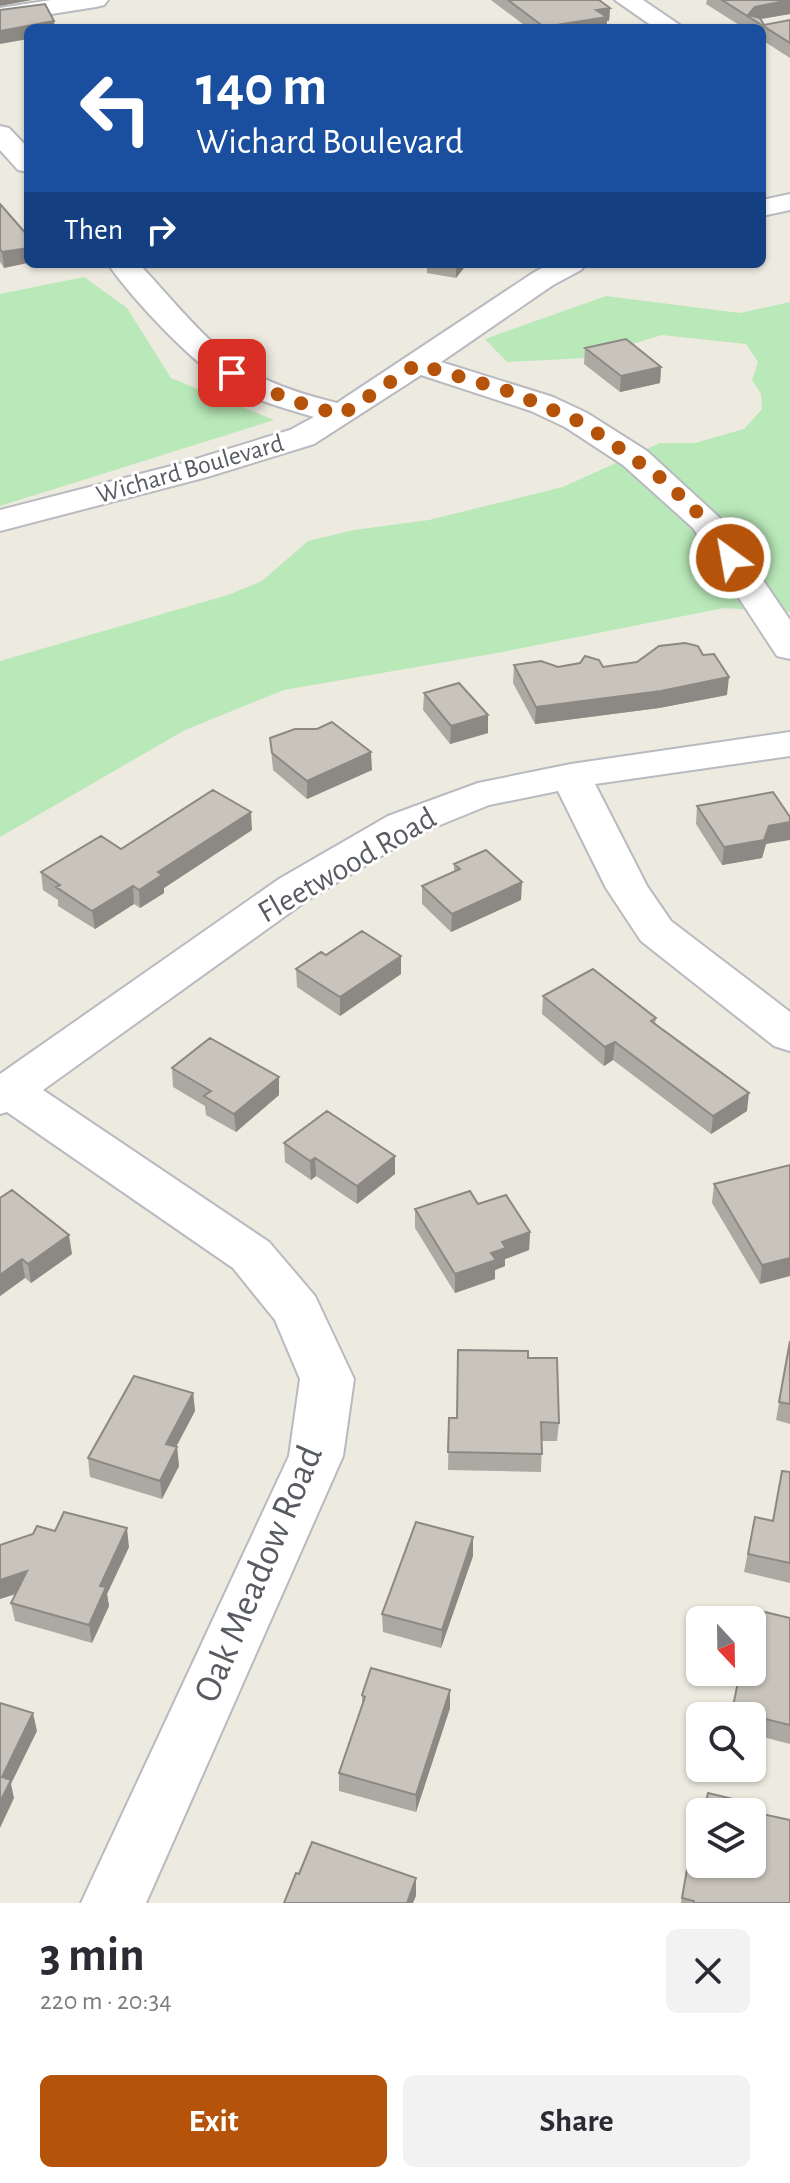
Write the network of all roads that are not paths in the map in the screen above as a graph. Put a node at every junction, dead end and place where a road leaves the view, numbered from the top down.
1 (96, 0) edge
2 (627, 0) edge
3 (0, 15) edge
4 (666, 24) edge
5 (0, 134) edge
6 (24, 159) edge
7 (24, 164) edge
8 (0, 168) edge
9 (790, 202) edge
10 (766, 207) edge
11 (127, 268) edge
12 (564, 268) edge
13 (417, 364) junction
14 (341, 415) junction
15 (0, 521) edge
16 (790, 648) edge
17 (790, 744) edge
18 (571, 776) junction
19 (790, 1035) edge
20 (5, 1093) edge
21 (113, 1903) edge

1 - 3 street
2 - 4 street
5 - 6 street
7 - 8 street
9 - 10 street
11 - 14 street
12 - 13 street, Wichard Boulevard
13 - 14 street, Wichard Boulevard
13 - 16 street
14 - 15 street, Wichard Boulevard
17 - 18 street, Fleetwood Road
18 - 19 street
18 - 20 street, Fleetwood Road
20 - 21 street, Oak Meadow Road

